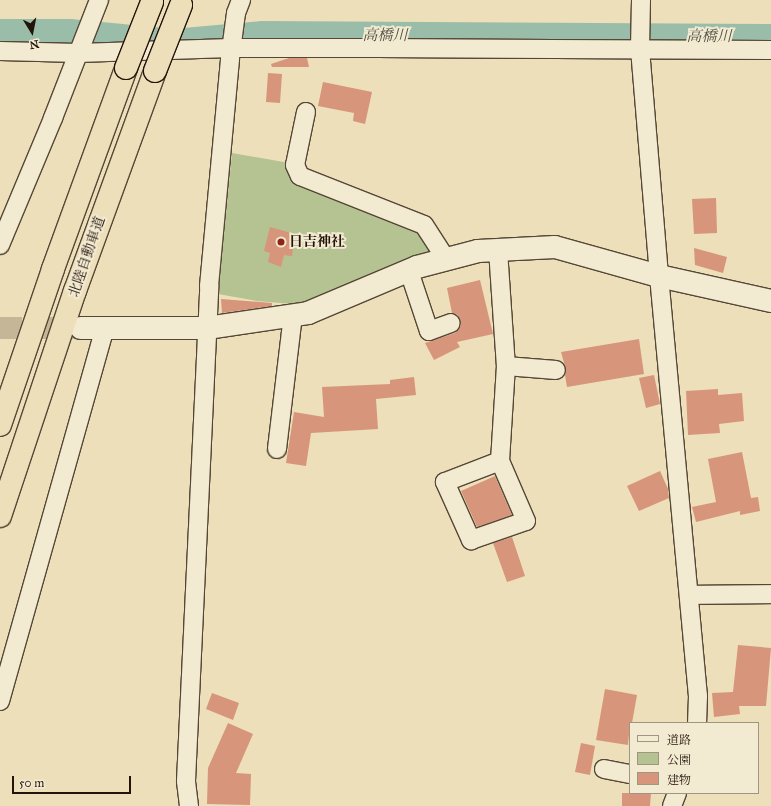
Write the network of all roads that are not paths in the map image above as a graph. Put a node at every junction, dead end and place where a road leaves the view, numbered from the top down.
1 (99, 0) edge
2 (241, 0) edge
3 (641, 0) edge
4 (153, 1) edge
5 (182, 3) edge
6 (231, 48) junction
7 (640, 49) junction
8 (771, 50) edge
9 (0, 52) edge
10 (78, 53) junction
11 (306, 112) dead end
12 (0, 245) edge
13 (498, 250) junction
14 (446, 259) junction
15 (53, 269) junction
16 (409, 271) junction
17 (659, 276) junction
18 (771, 301) edge
19 (293, 315) junction
20 (451, 323) dead end
21 (82, 328) tunnel mouth
22 (105, 328) junction
23 (207, 328) junction
24 (506, 366) junction
25 (556, 370) dead end
26 (0, 401) edge
27 (0, 425) edge
28 (277, 449) dead end
29 (500, 461) junction
30 (0, 515) edge
31 (771, 594) edge
32 (689, 595) junction
33 (0, 701) edge
34 (696, 722) edge
35 (604, 769) dead end
36 (629, 774) edge
37 (677, 794) edge
38 (189, 806) edge
39 (672, 806) edge

1 - 10 street
2 - 6 street
3 - 7 street
4 - 15 highway, 北陸自動車道, bridge
5 - 30 highway, 北陸自動車道, bridge
6 - 7 street
6 - 10 street
6 - 23 street
7 - 8 street
7 - 17 street
9 - 10 street
10 - 12 street
11 - 14 street
13 - 14 street
13 - 17 street
13 - 24 street
14 - 16 street
15 - 26 highway
15 - 27 highway, 北陸自動車道
16 - 19 street
16 - 20 street
17 - 18 street
17 - 32 street
19 - 23 street
19 - 28 street
21 - 22 street
22 - 23 street
22 - 33 street
23 - 38 street
24 - 25 street
24 - 29 street
29 - 29 street
31 - 32 street
32 - 34 street
35 - 36 street
37 - 39 street

